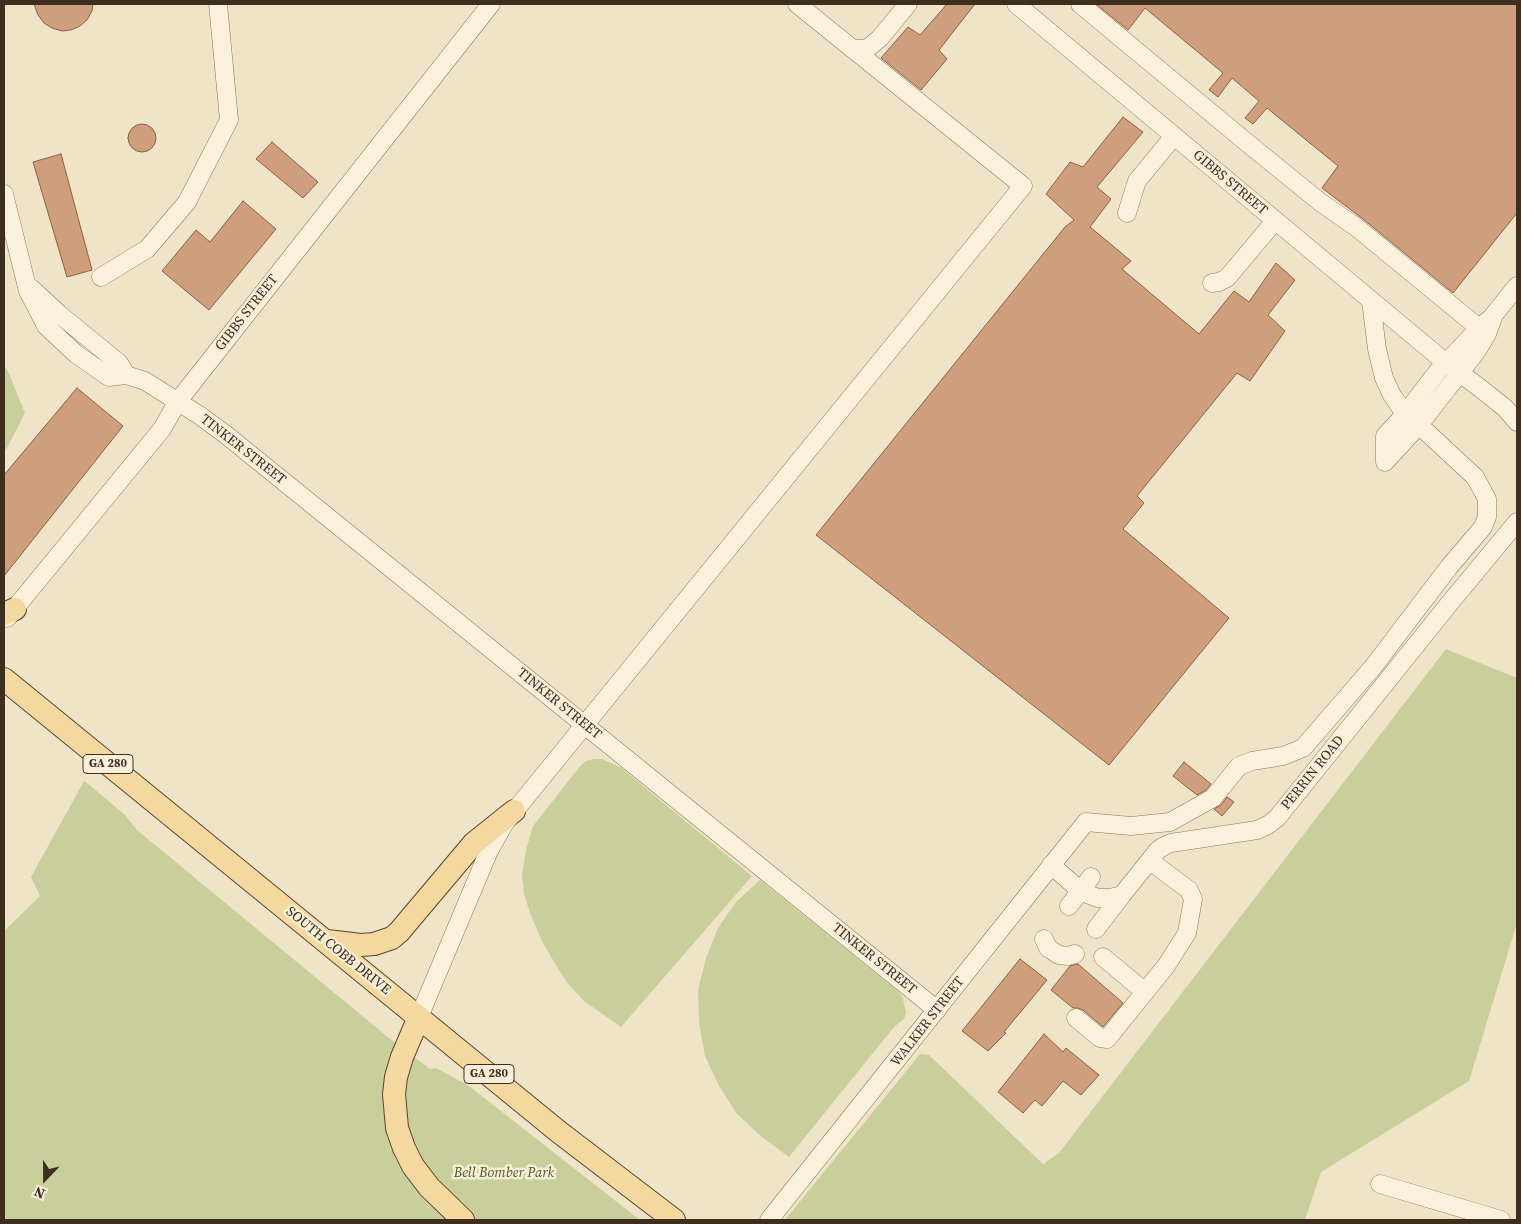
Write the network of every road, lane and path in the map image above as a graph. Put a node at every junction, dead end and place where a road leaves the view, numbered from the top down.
1 (218, 4) edge
2 (491, 4) edge
3 (797, 4) edge
4 (908, 4) edge
5 (1016, 4) edge
6 (1080, 4) edge
7 (852, 49) junction
8 (1174, 136) junction
9 (4, 194) edge
10 (1126, 214) dead end
11 (1276, 220) junction
12 (101, 277) dead end
13 (1212, 282) dead end
14 (1517, 286) edge
15 (1372, 300) junction
16 (1486, 322) junction
17 (1444, 362) junction
18 (1460, 373) junction
19 (178, 401) junction
20 (1412, 419) junction
21 (1517, 422) edge
22 (1517, 522) edge
23 (7, 615) edge
24 (4, 679) edge
25 (4, 699) edge
26 (35, 705) junction
27 (585, 724) junction
28 (514, 812) junction
29 (1150, 861) junction
30 (1051, 864) junction
31 (1085, 883) junction
32 (1122, 895) junction
33 (1070, 906) dead end
34 (1096, 929) dead end
35 (1044, 939) dead end
36 (326, 941) junction
37 (1075, 954) dead end
38 (1103, 957) dead end
39 (1145, 992) junction
40 (937, 1010) junction
41 (419, 1017) junction
42 (1076, 1018) dead end
43 (1380, 1184) dead end
44 (463, 1220) edge
45 (674, 1220) edge
46 (769, 1220) edge
47 (1501, 1220) edge

1 - 12 street
2 - 19 street, GIBBS STREET
3 - 7 street
4 - 7 street
5 - 8 street, GIBBS STREET
6 - 16 street
7 - 27 street
8 - 10 street
8 - 11 street, GIBBS STREET
9 - 19 street, TINKER STREET
11 - 13 street
11 - 15 street, GIBBS STREET
14 - 16 street
15 - 17 street, GIBBS STREET
15 - 20 street
16 - 17 street
16 - 18 street
17 - 18 street, GIBBS STREET
17 - 20 street
18 - 20 street
18 - 21 street, GIBBS STREET
19 - 23 street, GIBBS STREET
19 - 27 street, TINKER STREET
20 - 30 street, WALKER STREET
22 - 29 street, PERRIN ROAD
24 - 26 main road, SOUTH COBB DRIVE / GA 280
25 - 26 main road
26 - 36 main road, SOUTH COBB DRIVE / GA 280
27 - 28 street
27 - 40 street, TINKER STREET
28 - 36 main road
28 - 41 street
29 - 32 street, PERRIN ROAD
29 - 39 street
30 - 31 street
30 - 40 street, WALKER STREET
31 - 32 street
31 - 33 street
32 - 34 street, PERRIN ROAD
35 - 37 street
36 - 41 main road, SOUTH COBB DRIVE / GA 280
38 - 39 street
39 - 42 street
40 - 46 street, WALKER STREET
41 - 44 main road
41 - 45 main road, SOUTH COBB DRIVE / GA 280
43 - 47 street

